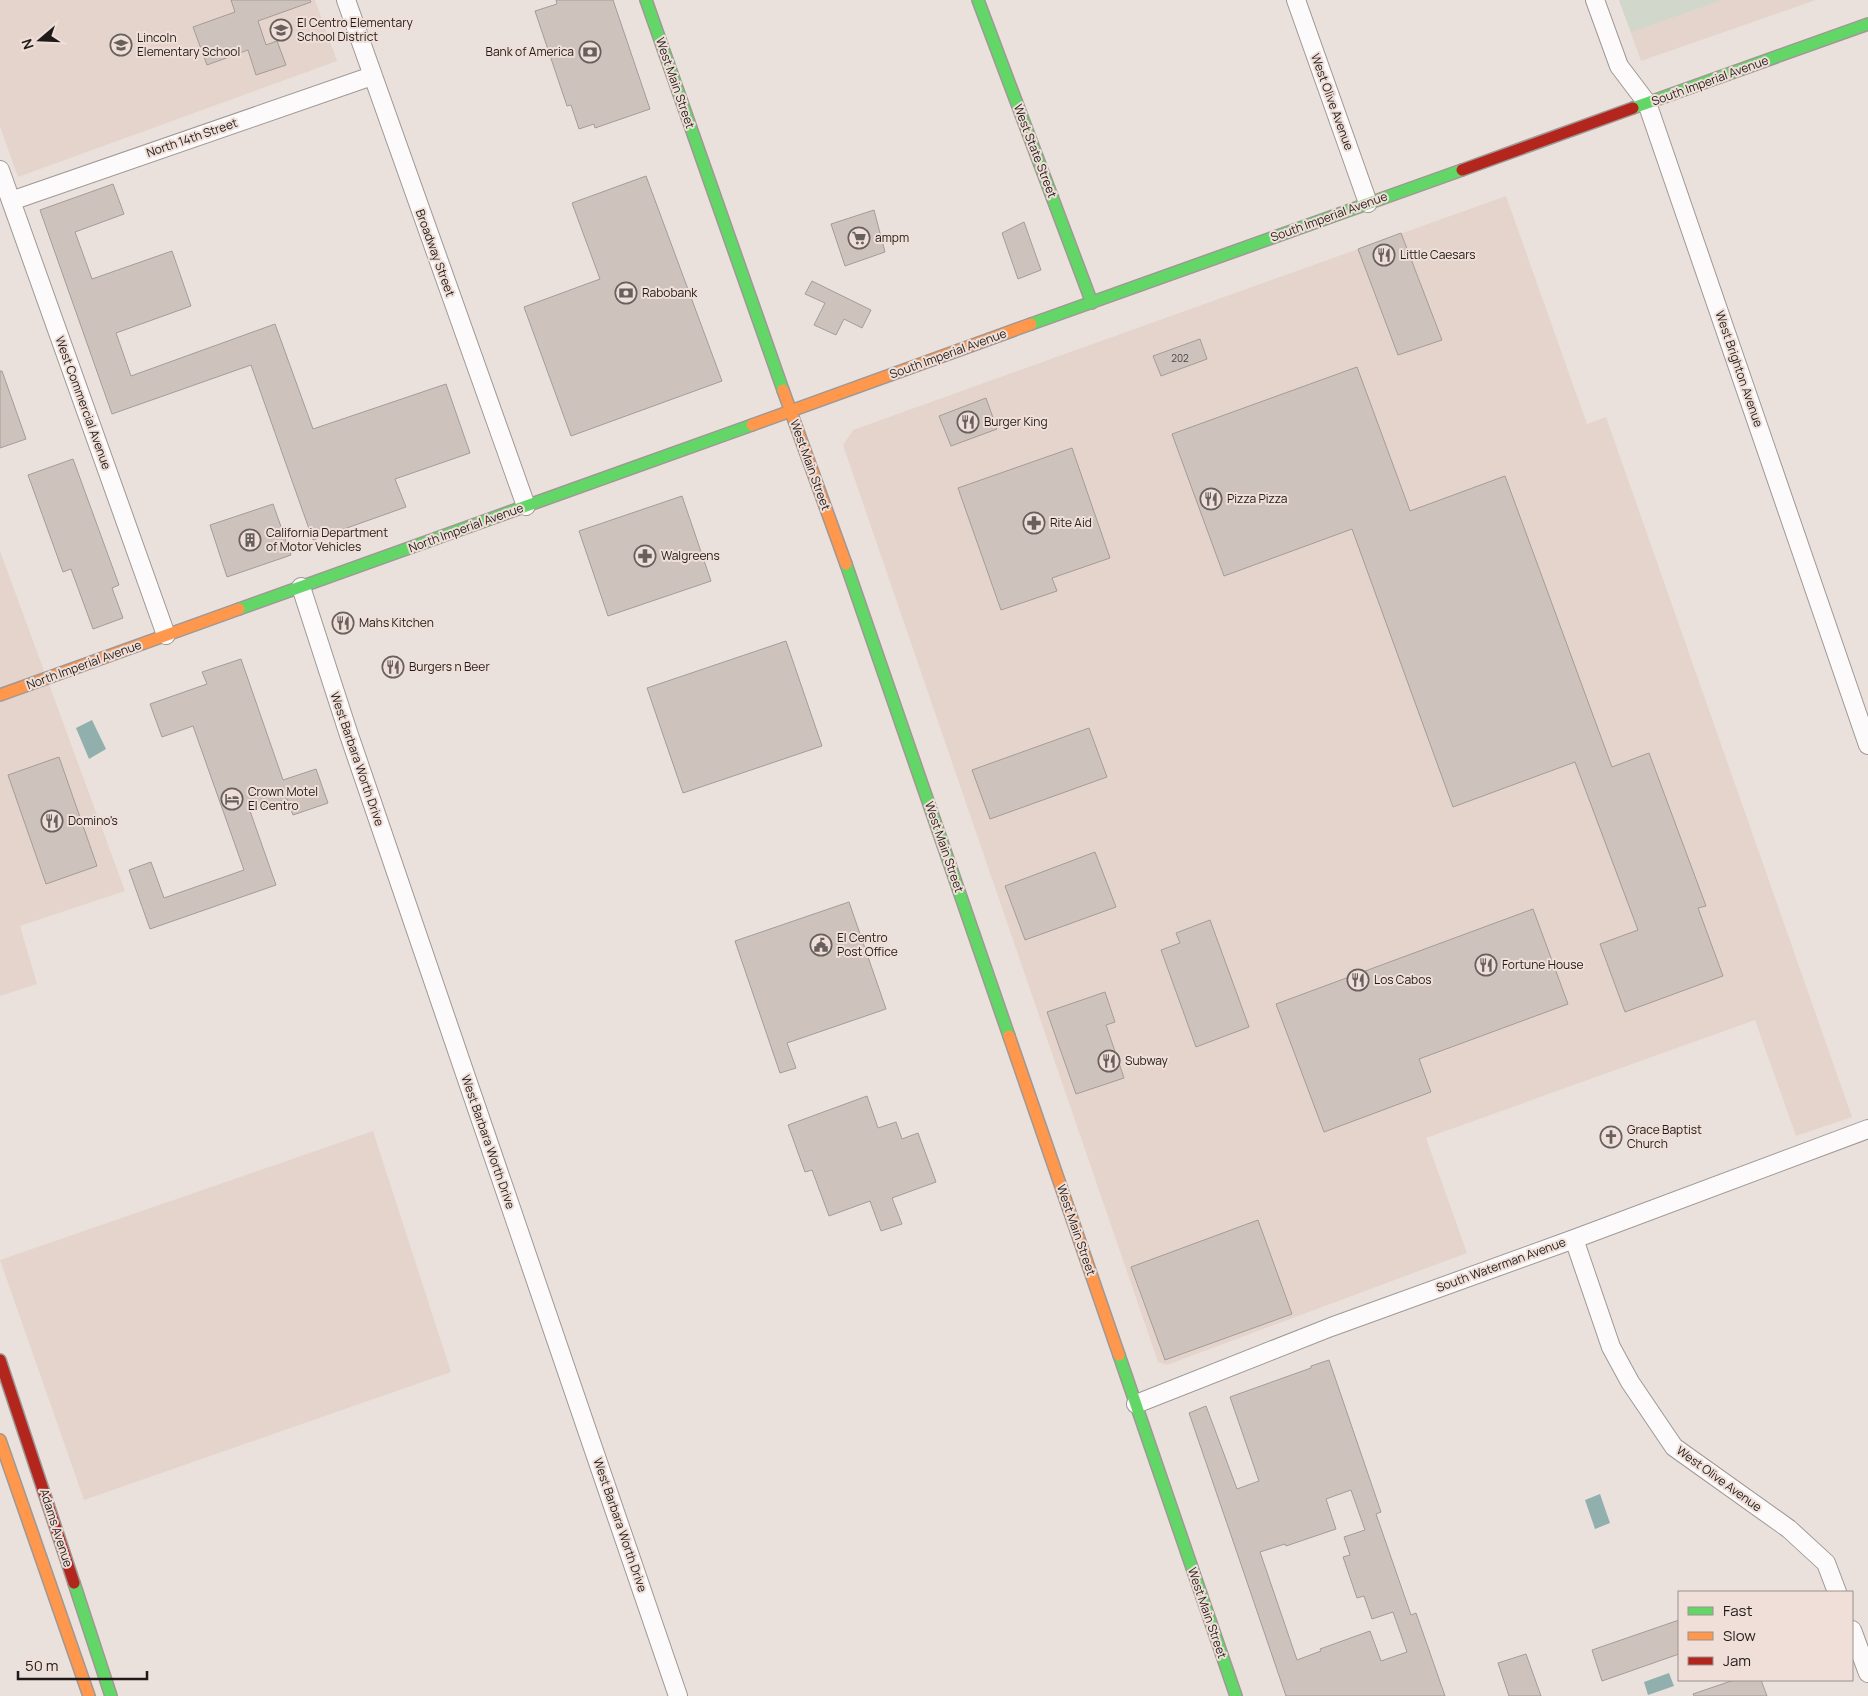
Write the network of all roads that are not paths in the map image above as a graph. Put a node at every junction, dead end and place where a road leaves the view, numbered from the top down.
1 (346, 0) edge
2 (646, 0) edge
3 (978, 0) edge
4 (1296, 0) edge
5 (1595, 0) edge
6 (1868, 24) edge
7 (372, 76) junction
8 (1647, 103) junction
9 (0, 170) edge
10 (11, 201) junction
11 (1368, 204) junction
12 (1092, 303) junction
13 (790, 411) junction
14 (526, 506) junction
15 (301, 587) junction
16 (166, 636) junction
17 (0, 695) edge
18 (1868, 745) edge
19 (1868, 1129) edge
20 (1574, 1239) junction
21 (0, 1360) edge
22 (1136, 1404) junction
23 (0, 1440) edge
24 (1838, 1591) edge
25 (1853, 1633) edge
26 (1868, 1673) edge
27 (89, 1696) edge
28 (111, 1696) edge
29 (678, 1696) edge
30 (1236, 1696) edge

1 - 7 street, Broadway Street
2 - 13 main road, West Main Street
3 - 12 main road, West State Street
4 - 11 street, West Olive Avenue
5 - 8 street, West Brighton Avenue
6 - 8 main road, South Imperial Avenue
7 - 10 street, North 14th Street
7 - 14 street, Broadway Street
8 - 11 main road, South Imperial Avenue
8 - 18 street, West Brighton Avenue
9 - 10 street, West Commercial Avenue
10 - 16 street, West Commercial Avenue
11 - 12 main road, South Imperial Avenue
12 - 13 main road, South Imperial Avenue
13 - 14 main road, North Imperial Avenue
13 - 22 main road, West Main Street
14 - 15 main road, North Imperial Avenue
15 - 16 main road, North Imperial Avenue
15 - 29 street, West Barbara Worth Drive
16 - 17 main road, North Imperial Avenue
19 - 20 street, South Waterman Avenue
20 - 22 street, South Waterman Avenue
20 - 24 street, West Olive Avenue
21 - 28 main road, Adams Avenue
22 - 30 main road, West Main Street
23 - 27 main road, Adams Avenue
25 - 26 street

